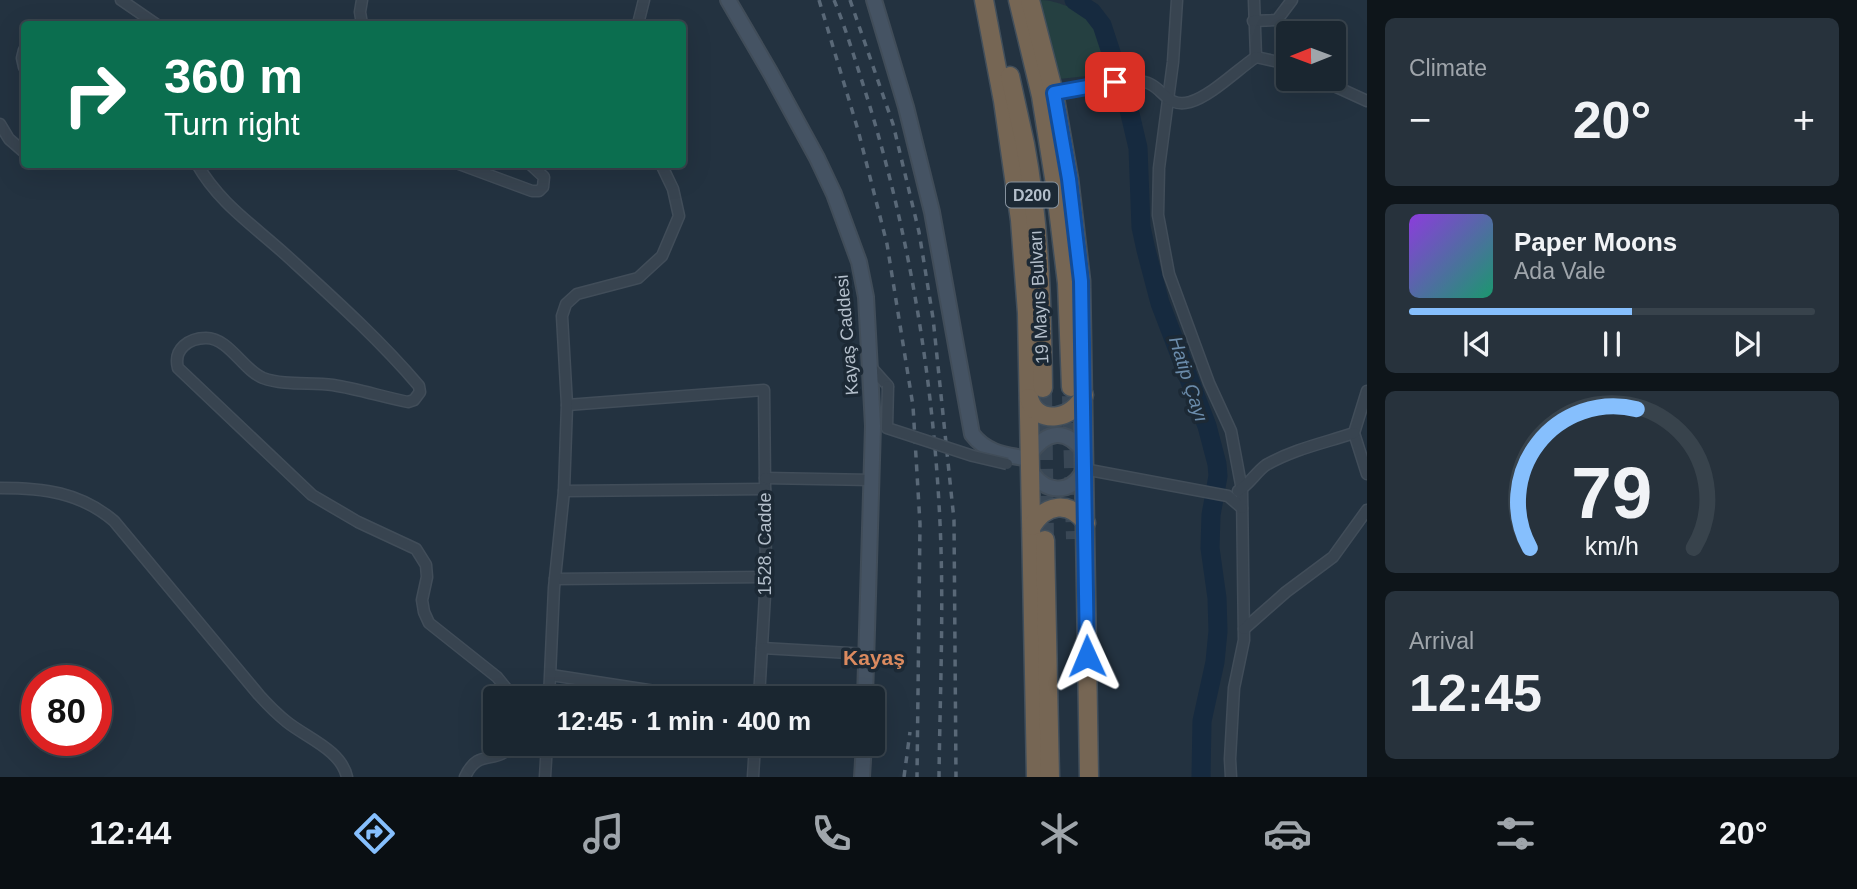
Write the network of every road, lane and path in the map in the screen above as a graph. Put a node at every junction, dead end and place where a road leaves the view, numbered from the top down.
1 (121, 0) edge
2 (362, 0) edge
3 (644, 0) edge
4 (729, 0) edge
5 (874, 0) edge
6 (1018, 0) edge
7 (1030, 0) edge
8 (1177, 0) edge
9 (1254, 0) edge
10 (1292, 0) edge
11 (988, 3) edge
12 (152, 21) edge
13 (362, 21) edge
14 (639, 21) edge
15 (1253, 21) junction
16 (1256, 57) junction
17 (1276, 61) edge
18 (1345, 91) edge
19 (1048, 94) junction
20 (1169, 100) junction
21 (1367, 101) edge
22 (0, 124) edge
23 (21, 149) edge
24 (199, 168) edge
25 (470, 168) edge
26 (534, 168) edge
27 (663, 168) edge
28 (871, 367) junction
29 (1077, 391) junction
30 (1367, 391) edge
31 (1036, 393) junction
32 (567, 405) junction
33 (1354, 433) junction
34 (1023, 460) junction
35 (1084, 460) junction
36 (1367, 474) edge
37 (872, 481) junction
38 (765, 484) junction
39 (0, 488) edge
40 (1242, 489) junction
41 (564, 491) junction
42 (1228, 496) junction
43 (1242, 508) junction
44 (1367, 510) edge
45 (1086, 523) junction
46 (1031, 526) junction
47 (1075, 539) tunnel mouth
48 (1045, 540) tunnel mouth
49 (766, 577) junction
50 (555, 579) junction
51 (1244, 629) junction
52 (762, 648) junction
53 (867, 653) junction
54 (551, 675) junction
55 (504, 686) edge
56 (551, 686) edge
57 (622, 686) edge
58 (760, 686) edge
59 (866, 686) edge
60 (496, 756) edge
61 (546, 756) edge
62 (754, 756) edge
63 (863, 756) edge
64 (346, 777) edge
65 (465, 777) edge
66 (545, 777) edge
67 (753, 777) edge
68 (862, 777) edge
69 (1036, 777) edge
70 (1050, 777) edge
71 (1078, 777) edge
72 (1089, 777) edge
73 (1231, 777) edge

1 - 12 street
2 - 13 street
3 - 14 street
4 - 28 street, Kayaş Caddesi
5 - 34 street
6 - 19 highway
7 - 19 highway
8 - 20 street
9 - 15 street
10 - 15 street
11 - 31 highway
15 - 16 street
16 - 17 street
16 - 20 street
18 - 21 street
19 - 20 street
19 - 29 highway
20 - 40 street
22 - 23 street
24 - 55 street
25 - 26 street
27 - 32 street
28 - 34 street, bridge
28 - 37 street, Kayaş Caddesi
29 - 31 highway
29 - 35 highway
30 - 33 street
31 - 34 highway
32 - 38 street, 1528. Cadde
32 - 41 street
33 - 36 street
33 - 40 street
34 - 35 street
34 - 35 street
34 - 46 highway
35 - 42 street
35 - 45 highway
37 - 38 street
37 - 53 street, Kayaş Caddesi
38 - 41 street
38 - 49 street, 1528. Cadde
39 - 64 street
40 - 42 street
40 - 43 street
41 - 50 street
42 - 43 street
43 - 51 street
44 - 51 street
45 - 46 highway
45 - 72 highway
46 - 69 highway
47 - 71 highway
48 - 70 highway
49 - 50 street
49 - 52 street, 1528. Cadde
50 - 54 street
51 - 73 street
52 - 53 street
52 - 58 street, 1528. Cadde
53 - 59 street, Kayaş Caddesi
54 - 56 street
54 - 57 street
60 - 65 street
61 - 66 street
62 - 67 street
63 - 68 street

